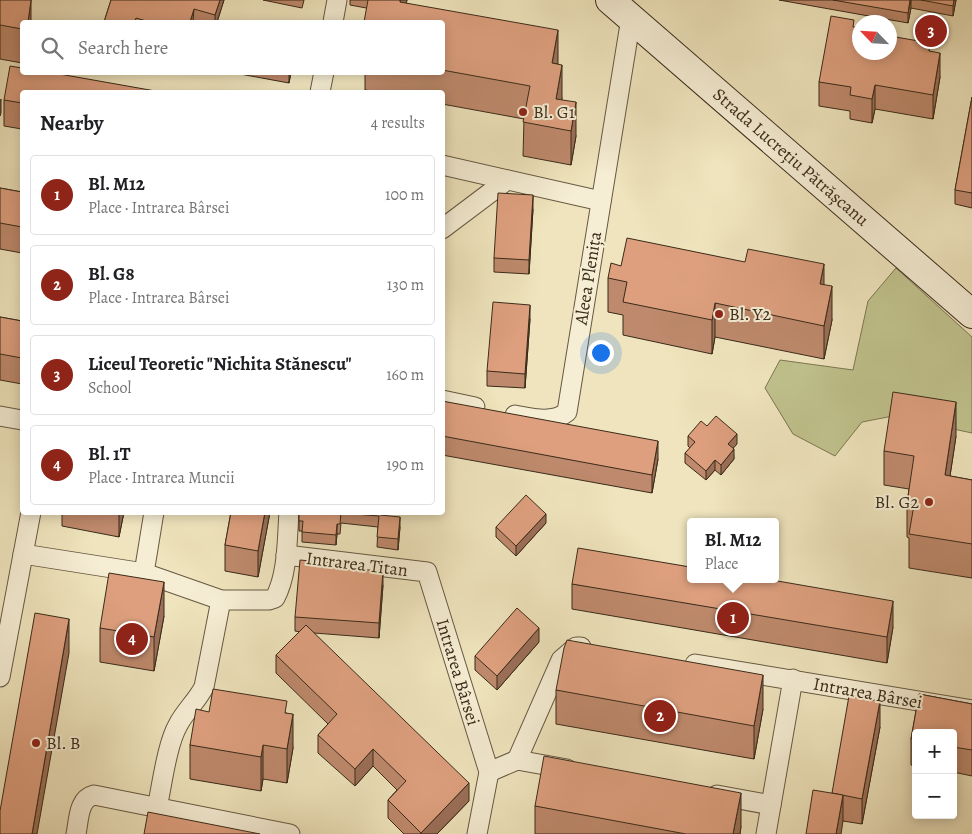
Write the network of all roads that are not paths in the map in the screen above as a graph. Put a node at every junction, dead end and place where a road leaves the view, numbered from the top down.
1 (337, 0) edge
2 (610, 0) edge
3 (631, 18) junction
4 (333, 20) edge
5 (323, 75) edge
6 (320, 90) edge
7 (445, 166) edge
8 (507, 180) junction
9 (601, 201) junction
10 (445, 227) edge
11 (972, 314) edge
12 (445, 401) edge
13 (0, 416) edge
14 (20, 420) edge
15 (30, 515) edge
16 (154, 515) edge
17 (289, 515) edge
18 (23, 554) junction
19 (286, 555) junction
20 (428, 572) joint
21 (144, 573) junction
22 (221, 600) junction
23 (596, 648) edge
24 (675, 660) edge
25 (0, 677) edge
26 (793, 679) junction
27 (972, 710) edge
28 (517, 760) junction
29 (489, 772) junction
30 (585, 772) edge
31 (702, 793) edge
32 (771, 805) junction
33 (157, 808) junction
34 (76, 834) edge
35 (290, 834) edge
36 (477, 834) edge
37 (766, 834) edge

1 - 4 street
2 - 3 main road, Strada Lucrețiu Pătrășcanu
3 - 9 street, Aleea Plenița
3 - 11 main road, Strada Lucrețiu Pătrășcanu
5 - 6 street
7 - 8 street
8 - 9 street
8 - 10 street
9 - 12 street, Aleea Plenița
13 - 14 street
15 - 18 street
16 - 21 street
17 - 19 street
18 - 21 street
18 - 25 street
19 - 20 street, Intrarea Titan
19 - 22 street
20 - 29 street, Intrarea Bârsei
21 - 22 street
22 - 33 street
23 - 28 street
24 - 26 street, Intrarea Bârsei
26 - 27 street, Intrarea Bârsei
26 - 32 street, Intrarea Bârsei
28 - 29 street
28 - 30 street
29 - 36 street, Intrarea Bârsei
31 - 32 street
32 - 37 street, Intrarea Bârsei
33 - 34 street
33 - 35 street

